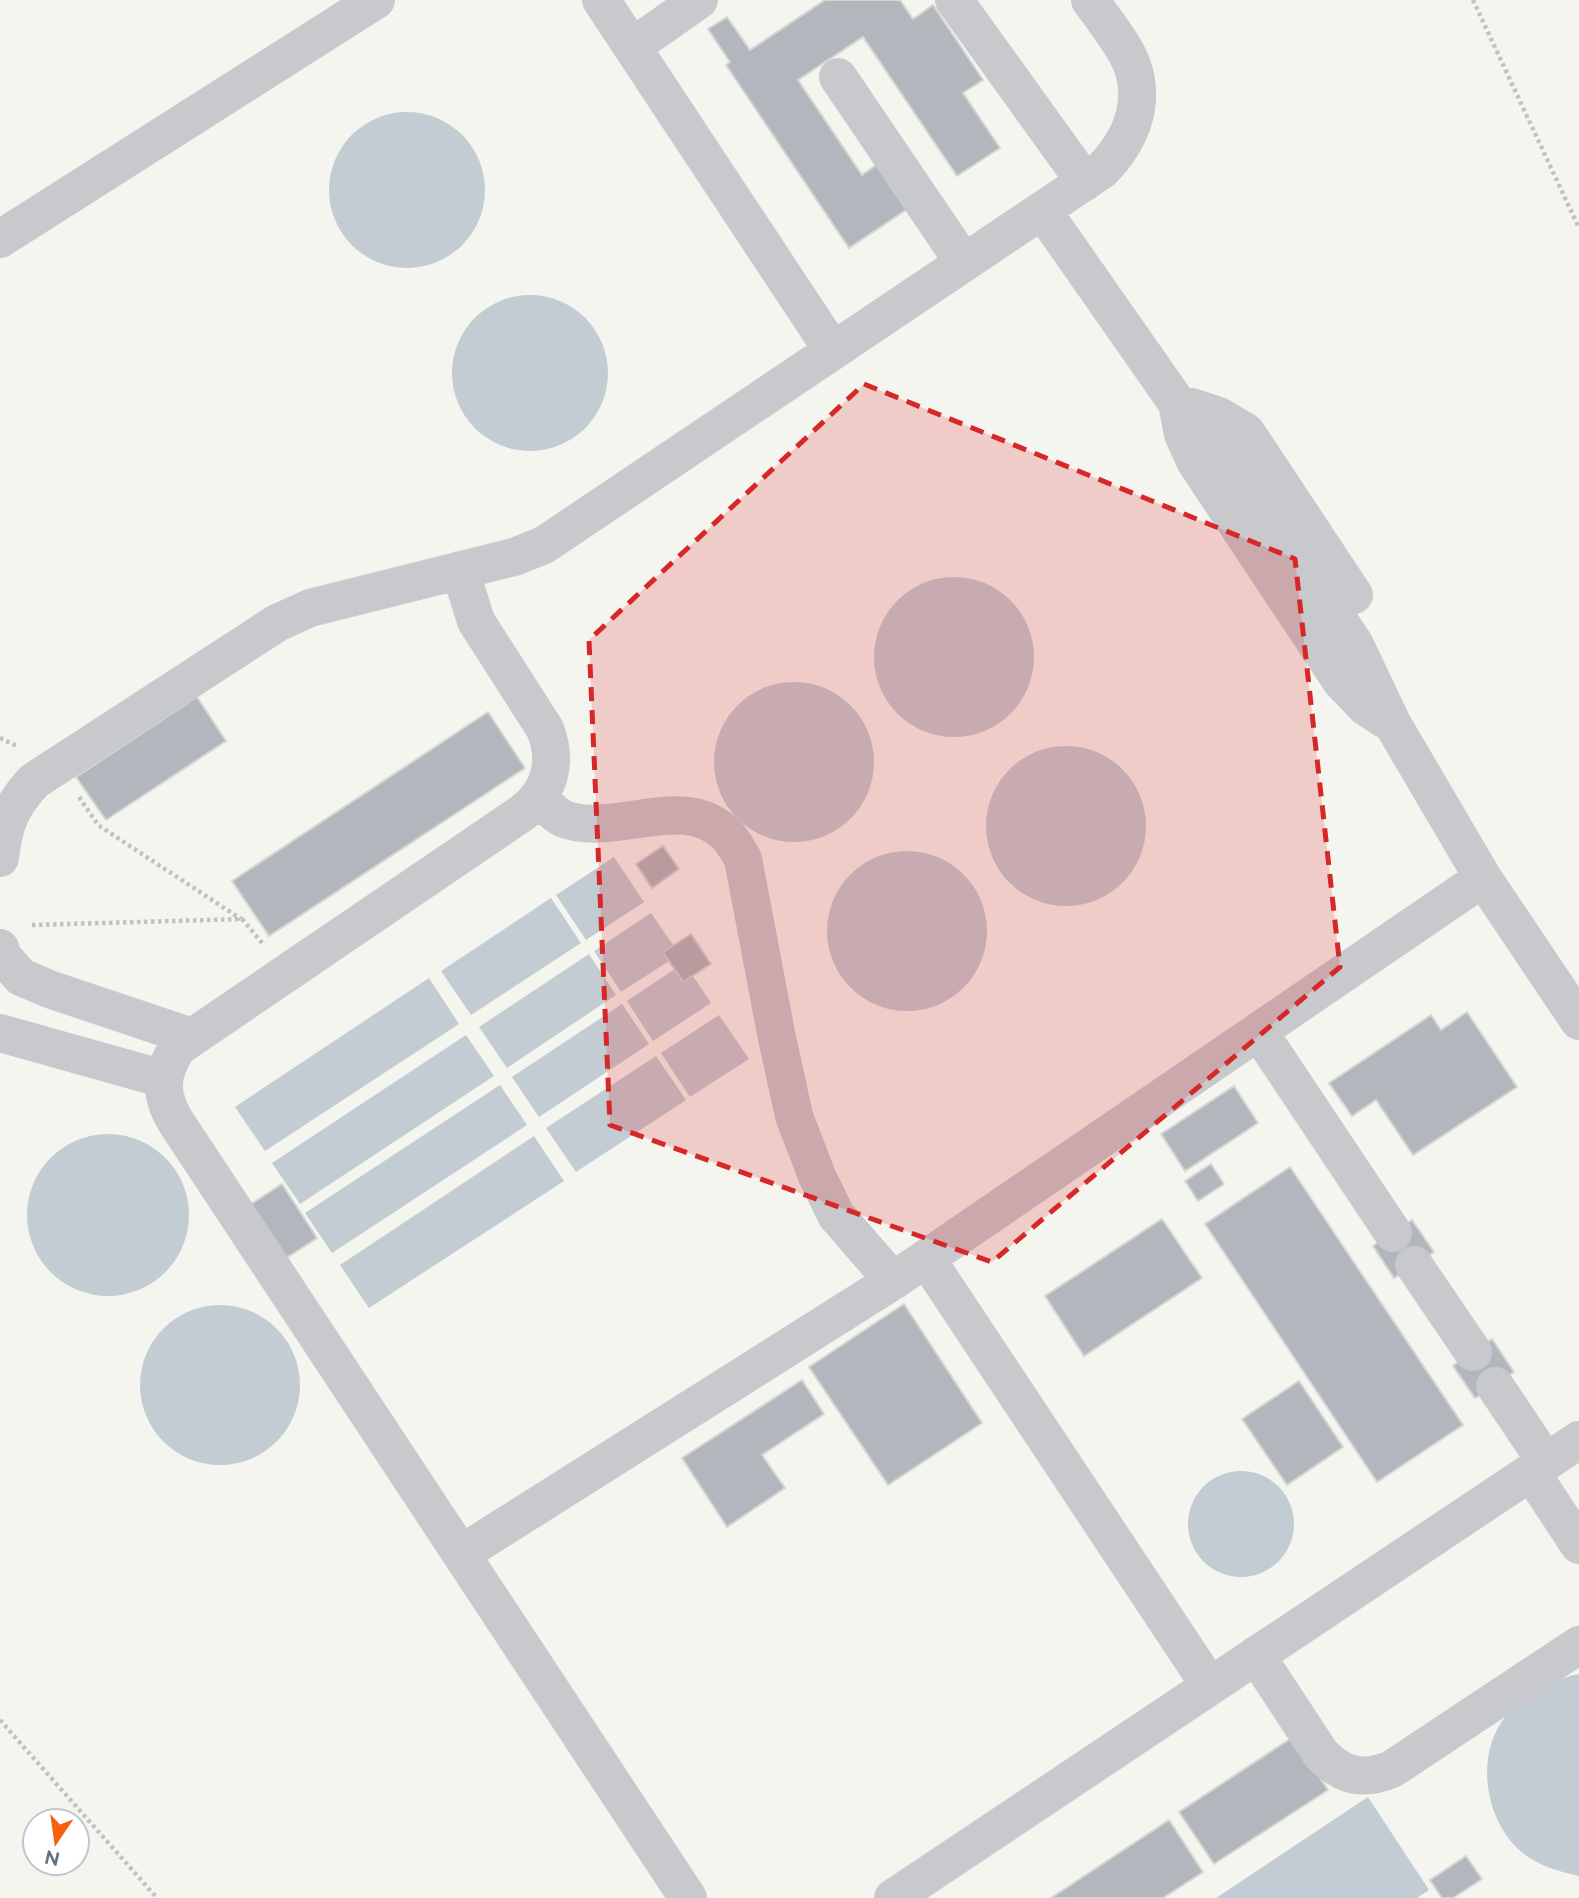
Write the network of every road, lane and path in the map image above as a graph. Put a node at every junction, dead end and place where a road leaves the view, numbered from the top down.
1 (376, 0) edge
2 (601, 0) edge
3 (699, 0) edge
4 (954, 0) edge
5 (1090, 0) edge
6 (1474, 0) edge
7 (632, 47) junction
8 (838, 77) dead end
9 (1085, 182) junction
10 (1042, 210) junction
11 (1579, 228) edge
12 (0, 239) edge
13 (964, 263) junction
14 (833, 351) junction
15 (460, 570) junction
16 (0, 738) edge
17 (57, 766) junction
18 (539, 797) junction
19 (0, 858) edge
20 (1483, 878) junction
21 (242, 919) junction
22 (11, 937) edge
23 (288, 972) junction
24 (1579, 1021) edge
25 (1259, 1032) junction
26 (0, 1034) edge
27 (192, 1037) junction
28 (164, 1079) junction
29 (1393, 1233) dead end
30 (926, 1258) junction
31 (1414, 1265) dead end
32 (893, 1281) junction
33 (1473, 1352) dead end
34 (1494, 1386) dead end
35 (1579, 1440) edge
36 (1538, 1467) junction
37 (1579, 1545) edge
38 (461, 1554) junction
39 (1579, 1645) edge
40 (1256, 1655) junction
41 (1210, 1686) junction
42 (0, 1720) edge
43 (157, 1898) edge
44 (688, 1898) edge
45 (893, 1898) edge

1 - 12 lane
2 - 7 lane
3 - 7 lane
4 - 9 lane
5 - 9 lane
6 - 11 path
7 - 14 lane
8 - 13 lane
9 - 10 lane
10 - 13 lane
10 - 20 lane
13 - 14 lane
14 - 15 lane
15 - 17 lane
15 - 18 lane
16 - 17 path
17 - 19 lane
17 - 21 path
18 - 23 lane
18 - 32 lane
20 - 24 lane
20 - 25 lane
21 - 22 path
21 - 23 path
22 - 27 lane
23 - 27 lane
25 - 29 lane
25 - 30 lane
26 - 28 lane
27 - 28 lane
28 - 38 lane
30 - 32 lane
30 - 41 lane
31 - 33 lane
32 - 38 lane
34 - 36 lane
35 - 36 lane
36 - 37 lane
36 - 40 lane
38 - 44 lane
39 - 40 lane
40 - 41 lane
41 - 45 lane
42 - 43 path

